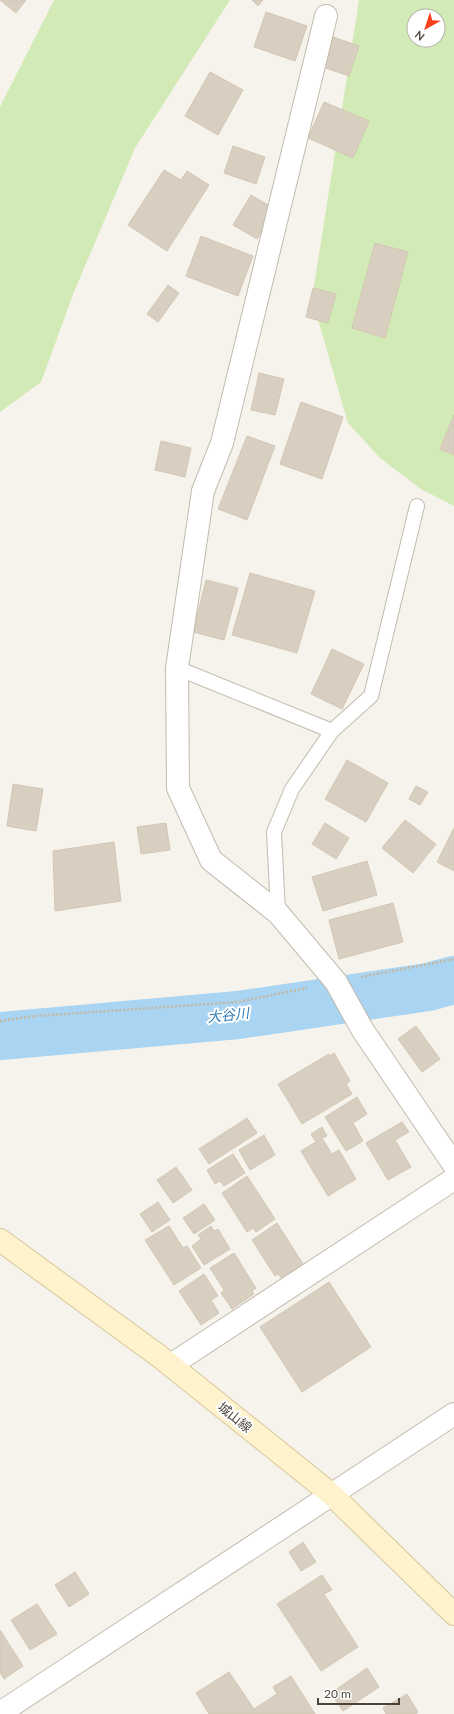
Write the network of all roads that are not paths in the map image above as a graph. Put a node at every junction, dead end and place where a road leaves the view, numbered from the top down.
1 (326, 16) dead end
2 (417, 506) dead end
3 (177, 668) junction
4 (332, 731) junction
5 (278, 913) junction
6 (454, 1165) edge
7 (454, 1179) edge
8 (0, 1240) edge
9 (171, 1365) junction
10 (454, 1414) edge
11 (331, 1494) junction
12 (454, 1614) edge
13 (0, 1713) edge

1 - 3 street
2 - 4 lane
3 - 4 lane
3 - 5 street
4 - 5 lane
5 - 6 street
7 - 9 street
8 - 9 main road, 城山線
9 - 11 main road, 城山線
10 - 11 street
11 - 12 main road, 城山線
11 - 13 street

